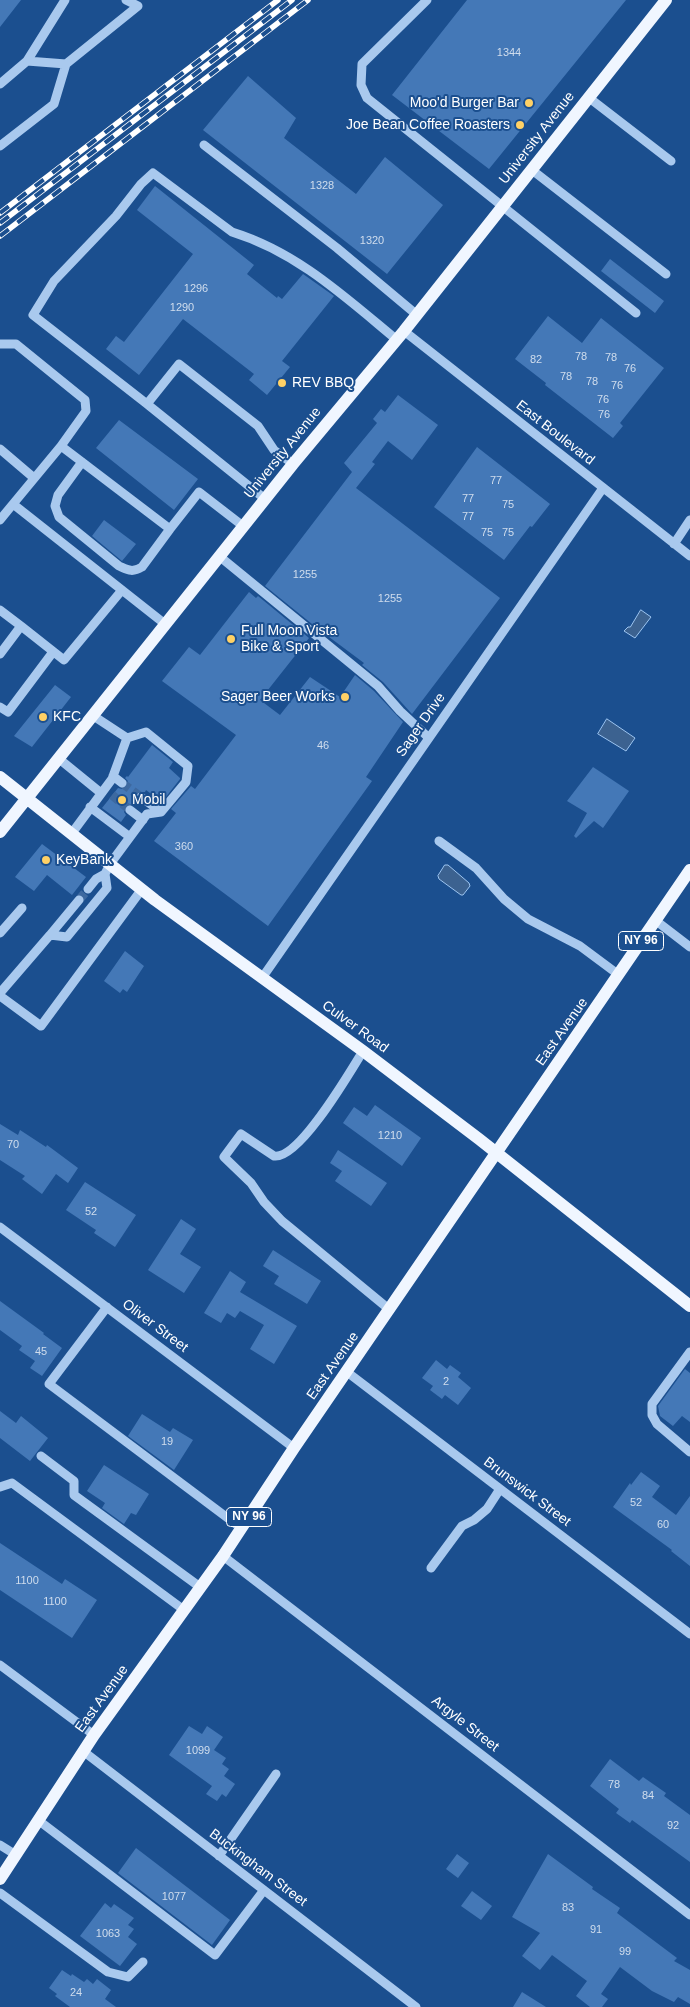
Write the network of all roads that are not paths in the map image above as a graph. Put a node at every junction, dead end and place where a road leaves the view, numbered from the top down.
1 (66, 0) edge
2 (126, 0) edge
3 (427, 0) edge
4 (666, 0) edge
5 (27, 61) junction
6 (66, 64) junction
7 (0, 84) edge
8 (588, 97) junction
9 (204, 145) dead end
10 (0, 146) edge
11 (670, 161) dead end
12 (532, 170) junction
13 (503, 207) junction
14 (666, 274) dead end
15 (636, 313) dead end
16 (417, 315) junction
17 (400, 335) junction
18 (0, 344) edge
19 (147, 404) junction
20 (61, 446) junction
21 (0, 449) edge
22 (82, 462) junction
23 (293, 464) junction
24 (34, 478) junction
25 (603, 488) junction
26 (265, 499) junction
27 (13, 504) junction
28 (0, 520) edge
29 (690, 520) edge
30 (243, 526) junction
31 (170, 529) junction
32 (674, 544) junction
33 (219, 556) junction
34 (690, 556) edge
35 (122, 590) junction
36 (0, 610) edge
37 (165, 624) junction
38 (21, 626) junction
39 (53, 652) junction
40 (0, 654) edge
41 (4, 709) edge
42 (92, 715) junction
43 (127, 738) junction
44 (429, 738) junction
45 (58, 758) junction
46 (113, 776) junction
47 (0, 777) edge
48 (122, 783) tunnel mouth
49 (102, 791) junction
50 (112, 795) tunnel mouth
51 (26, 797) junction
52 (141, 797) tunnel mouth
53 (90, 807) junction
54 (130, 810) tunnel mouth
55 (161, 812) junction
56 (143, 820) junction
57 (0, 832) edge
58 (72, 833) junction
59 (130, 837) junction
60 (439, 841) dead end
61 (108, 869) junction
62 (690, 870) edge
63 (88, 889) tunnel mouth
64 (142, 889) junction
65 (79, 900) tunnel mouth
66 (22, 908) dead end
67 (655, 920) junction
68 (0, 933) edge
69 (50, 935) junction
70 (690, 948) edge
71 (619, 975) junction
72 (262, 978) junction
73 (0, 994) edge
74 (363, 1051) junction
75 (497, 1153) junction
76 (0, 1227) edge
77 (690, 1306) edge
78 (107, 1307) junction
79 (390, 1310) junction
80 (690, 1352) edge
81 (348, 1372) junction
82 (294, 1448) junction
83 (690, 1452) edge
84 (41, 1456) dead end
85 (0, 1487) edge
86 (500, 1489) junction
87 (242, 1528) junction
88 (223, 1556) junction
89 (431, 1568) dead end
90 (200, 1587) junction
91 (184, 1610) junction
92 (690, 1634) edge
93 (0, 1665) edge
94 (94, 1735) junction
95 (83, 1752) junction
96 (276, 1774) dead end
97 (38, 1820) junction
98 (0, 1845) edge
99 (16, 1855) junction
100 (219, 1856) junction
101 (0, 1879) edge
102 (264, 1890) junction
103 (0, 1893) edge
104 (690, 1915) edge
105 (144, 1962) dead end
106 (416, 2007) edge

1 - 5 street
2 - 6 street
3 - 13 street
4 - 8 main road, University Avenue
5 - 6 street
5 - 7 street
6 - 10 street
8 - 11 street
8 - 12 main road, University Avenue
9 - 16 street
12 - 13 main road, University Avenue
12 - 14 street
13 - 15 street
13 - 16 main road, University Avenue
16 - 17 main road, University Avenue
17 - 19 street, East Boulevard
17 - 23 main road, University Avenue
17 - 25 street, East Boulevard
18 - 20 street
19 - 23 street
19 - 26 street
20 - 22 street
20 - 24 street
21 - 24 street
22 - 31 street
22 - 31 street
23 - 26 main road, University Avenue
24 - 27 street
25 - 32 street, East Boulevard
25 - 44 street, Sager Drive
26 - 30 main road, University Avenue
27 - 28 street
27 - 35 street
29 - 32 street
30 - 31 street
30 - 33 main road, University Avenue
32 - 34 street, East Boulevard
33 - 37 main road, University Avenue
33 - 44 street
35 - 37 street
35 - 39 street
36 - 38 street
37 - 42 main road, University Avenue
38 - 39 street
38 - 40 street
39 - 41 street
42 - 43 street
42 - 45 main road, University Avenue
43 - 46 street
43 - 55 street
44 - 72 street, Sager Drive
45 - 49 street
45 - 51 main road, University Avenue
46 - 48 street
46 - 49 street
47 - 51 main road, Culver Road
49 - 50 street
49 - 53 street
51 - 57 main road, University Avenue
51 - 58 main road, Culver Road
52 - 55 street
53 - 58 street
53 - 59 street
54 - 56 street
55 - 56 street
56 - 59 street
58 - 61 main road, Culver Road
59 - 61 street
60 - 71 street
61 - 63 street
61 - 64 main road, Culver Road
61 - 69 street
62 - 67 main road, East Avenue / NY 96
64 - 72 main road, Culver Road
64 - 73 street
65 - 69 street
66 - 68 street
67 - 70 street
67 - 71 main road, East Avenue / NY 96
69 - 73 street
71 - 75 main road, East Avenue / NY 96
72 - 74 main road, Culver Road
74 - 75 main road, Culver Road
74 - 79 street
75 - 77 main road, Culver Road
75 - 79 main road, East Avenue / NY 96
76 - 78 street, Oliver Street
78 - 82 street, Oliver Street
78 - 87 street
79 - 81 main road, East Avenue / NY 96
80 - 83 street
81 - 82 main road, East Avenue / NY 96
81 - 86 street, Brunswick Street
82 - 87 main road, East Avenue / NY 96
84 - 90 street
85 - 91 street
86 - 89 street
86 - 92 street, Brunswick Street
87 - 88 main road, East Avenue / NY 96
88 - 90 main road, East Avenue / NY 96
88 - 104 street, Argyle Street
90 - 91 main road, East Avenue / NY 96
91 - 94 main road, East Avenue / NY 96
93 - 94 street
94 - 95 main road, East Avenue / NY 96
95 - 97 main road, East Avenue / NY 96
95 - 100 street, Buckingham Street
96 - 100 street
97 - 99 main road, East Avenue / NY 96
97 - 102 street
98 - 99 street
99 - 101 main road, East Avenue / NY 96
100 - 102 street, Buckingham Street
102 - 106 street, Buckingham Street
103 - 105 street

